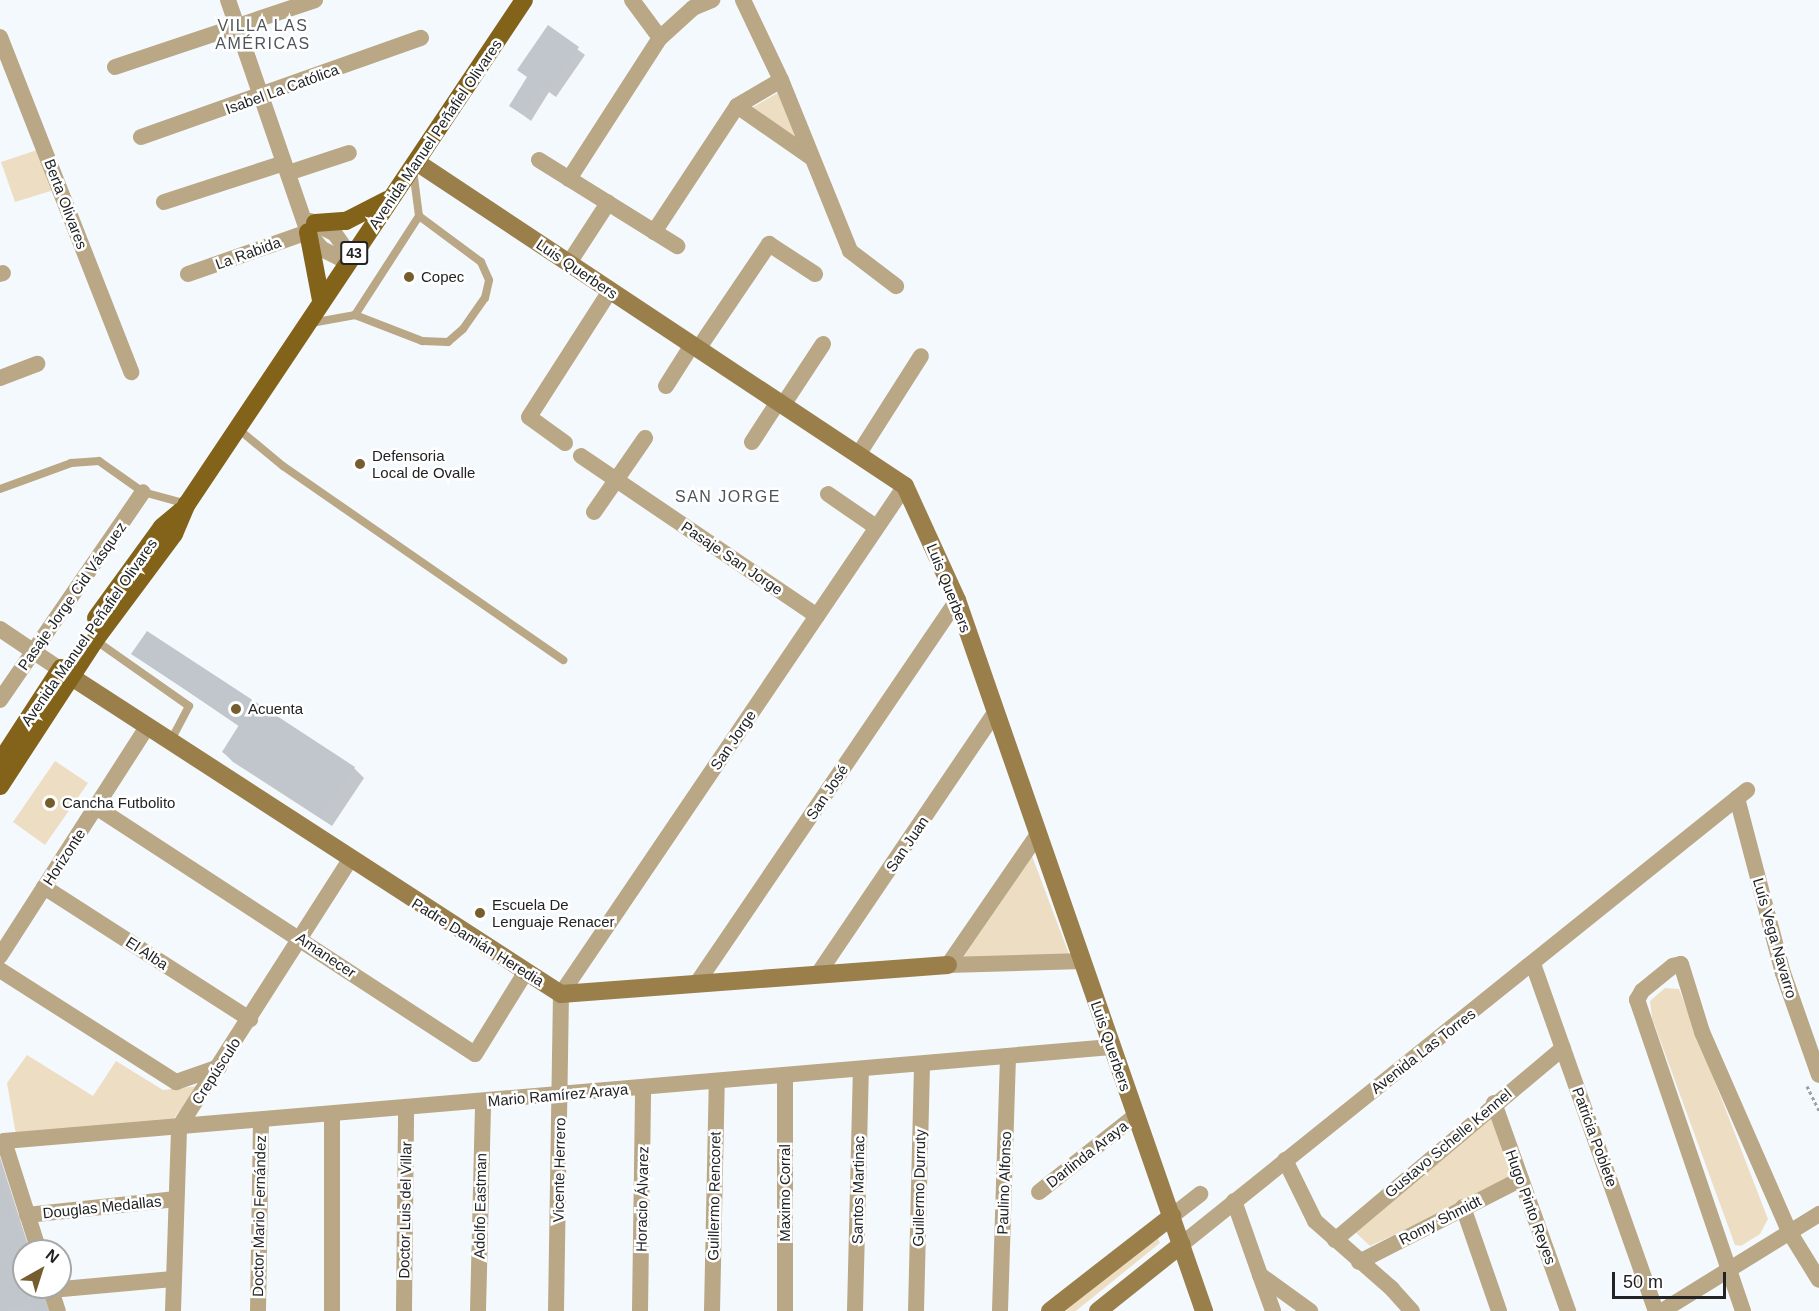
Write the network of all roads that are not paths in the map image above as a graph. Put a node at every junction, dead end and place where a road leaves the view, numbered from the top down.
1 (228, 0) edge
2 (315, 0) edge
3 (524, 0) edge
4 (632, 0) edge
5 (712, 0) edge
6 (743, 0) edge
7 (237, 25) junction
8 (0, 37) edge
9 (422, 38) dead end
10 (660, 38) junction
11 (114, 67) dead end
12 (781, 80) junction
13 (261, 98) junction
14 (737, 106) junction
15 (141, 137) dead end
16 (349, 153) dead end
17 (812, 158) junction
18 (539, 160) dead end
19 (415, 167) junction
20 (286, 168) junction
21 (569, 179) junction
22 (396, 194) junction
23 (164, 202) dead end
24 (608, 203) junction
25 (419, 216) junction
26 (309, 224) junction
27 (654, 232) junction
28 (677, 246) dead end
29 (349, 260) junction
30 (569, 263) junction
31 (188, 274) dead end
32 (815, 274) dead end
33 (896, 286) dead end
34 (610, 291) junction
35 (321, 300) junction
36 (355, 315) junction
37 (307, 323) junction
38 (823, 344) dead end
39 (695, 347) junction
40 (921, 356) dead end
41 (37, 364) dead end
42 (131, 372) dead end
43 (0, 378) edge
44 (666, 386) dead end
45 (780, 403) junction
46 (237, 428) junction
47 (645, 438) dead end
48 (752, 442) dead end
49 (565, 443) dead end
50 (858, 455) junction
51 (581, 456) dead end
52 (617, 480) junction
53 (905, 486) junction
54 (0, 489) edge
55 (144, 492) junction
56 (828, 494) dead end
57 (186, 506) junction
58 (594, 512) dead end
59 (876, 527) junction
60 (957, 600) junction
61 (817, 616) junction
62 (0, 629) edge
63 (95, 640) junction
64 (34, 652) junction
65 (563, 660) dead end
66 (65, 673) junction
67 (0, 700) edge
68 (995, 713) junction
69 (147, 728) junction
70 (170, 742) junction
71 (0, 762) edge
72 (0, 786) edge
73 (1742, 794) joint
74 (96, 807) junction
75 (1038, 834) junction
76 (350, 860) junction
77 (44, 887) junction
78 (301, 938) junction
79 (0, 956) edge
80 (1083, 961) junction
81 (1533, 964) junction
82 (948, 965) junction
83 (0, 970) edge
84 (525, 973) junction
85 (818, 974) junction
86 (697, 983) junction
87 (561, 994) junction
88 (250, 1019) junction
89 (1111, 1047) junction
90 (1563, 1047) junction
91 (1008, 1056) junction
92 (922, 1065) junction
93 (219, 1067) junction
94 (861, 1069) junction
95 (786, 1075) junction
96 (1819, 1075) edge
97 (717, 1081) junction
98 (643, 1088) junction
99 (561, 1095) junction
100 (483, 1102) junction
101 (1494, 1103) junction
102 (406, 1108) junction
103 (332, 1114) junction
104 (1135, 1116) junction
105 (261, 1120) junction
106 (179, 1127) junction
107 (1285, 1160) junction
108 (1521, 1179) junction
109 (1039, 1192) dead end
110 (1200, 1194) dead end
111 (176, 1199) junction
112 (1234, 1201) junction
113 (1463, 1207) junction
114 (1819, 1214) edge
115 (27, 1215) junction
116 (1172, 1216) junction
117 (1790, 1233) junction
118 (35, 1239) edge
119 (1335, 1240) junction
120 (1182, 1244) junction
121 (1359, 1262) junction
122 (1729, 1271) junction
123 (1260, 1275) junction
124 (173, 1279) junction
125 (1819, 1280) edge
126 (72, 1287) edge
127 (173, 1311) edge
128 (258, 1311) edge
129 (332, 1311) edge
130 (404, 1311) edge
131 (478, 1311) edge
132 (556, 1311) edge
133 (640, 1311) edge
134 (712, 1311) edge
135 (785, 1311) edge
136 (855, 1311) edge
137 (916, 1311) edge
138 (1000, 1311) edge
139 (1050, 1311) edge
140 (1098, 1311) edge
141 (1204, 1311) edge
142 (1273, 1311) edge
143 (1310, 1311) edge
144 (1412, 1311) edge
145 (1499, 1311) edge
146 (1568, 1311) edge
147 (1656, 1311) edge
148 (1662, 1311) edge
149 (1743, 1311) edge

1 - 7 street
2 - 7 street
3 - 19 main road, Avenida Manuel Peñafiel Olivares / 43
4 - 10 street
5 - 10 street
6 - 12 street
7 - 11 street
7 - 13 street
8 - 42 street, Berta Olivares
9 - 13 street, Isabel La Católica
10 - 21 street
12 - 14 street
12 - 17 street
13 - 15 street, Isabel La Católica
13 - 20 street
14 - 17 street
14 - 27 street
16 - 20 street
17 - 33 street
18 - 21 street
19 - 22 main road, Avenida Manuel Peñafiel Olivares / 43
19 - 25 lane
19 - 30 street, Luis Querbers
20 - 23 street
20 - 26 street
21 - 24 street
22 - 26 main road
22 - 29 main road, Avenida Manuel Peñafiel Olivares / 43
24 - 27 street
24 - 30 street
25 - 36 lane
25 - 36 lane
26 - 29 street
26 - 31 street, La Rabida
26 - 35 main road
27 - 28 street
29 - 35 main road, Avenida Manuel Peñafiel Olivares / 43
30 - 34 street, Luis Querbers
32 - 39 street
34 - 39 street, Luis Querbers
34 - 49 street
35 - 37 main road, Avenida Manuel Peñafiel Olivares / 43
36 - 37 lane
37 - 46 main road, Avenida Manuel Peñafiel Olivares / 43
38 - 45 street
39 - 44 street
39 - 45 street, Luis Querbers
40 - 50 street
41 - 43 street
45 - 48 street
45 - 50 street, Luis Querbers
46 - 57 main road, Avenida Manuel Peñafiel Olivares / 43
46 - 65 lane
47 - 52 street
50 - 53 street, Luis Querbers
51 - 52 street, Pasaje San Jorge
52 - 58 street
52 - 61 street, Pasaje San Jorge
53 - 59 street, San Jorge
53 - 60 street, Luis Querbers
54 - 55 lane
55 - 57 lane
55 - 64 street, Pasaje Jorge Cid Vásquez
56 - 59 street
57 - 63 main road, Avenida Manuel Peñafiel Olivares / 43
57 - 66 main road, Avenida Manuel Peñafiel Olivares / 43
59 - 61 street, San Jorge
60 - 68 street, Luis Querbers
60 - 86 street, San José
61 - 87 street, San Jorge
62 - 64 street
63 - 66 main road, Avenida Manuel Peñafiel Olivares / 43
63 - 70 lane
64 - 66 street
64 - 67 street, Pasaje Jorge Cid Vásquez
66 - 69 street, Padre Damián Heredia
66 - 71 main road, Avenida Manuel Peñafiel Olivares / 43
66 - 72 main road, Avenida Manuel Peñafiel Olivares / 43
68 - 75 street, Luis Querbers
68 - 85 street, San Juan
69 - 70 street, Padre Damián Heredia
69 - 74 street, Horizonte
70 - 76 street, Padre Damián Heredia
73 - 81 street, Avenida Las Torres
73 - 96 street, Luís Vega Navarro
74 - 77 street, Horizonte
74 - 78 street, Amanecer
75 - 80 street, Luis Querbers
75 - 82 street
76 - 78 street, Crepúsculo
76 - 84 street, Padre Damián Heredia
77 - 79 street, Horizonte
77 - 88 street, El Alba
78 - 84 street, Amanecer
78 - 88 street, Crepúsculo
80 - 82 street, Padre Damián Heredia
80 - 89 street, Luis Querbers
81 - 90 street, Patricia Poblete
81 - 107 street, Avenida Las Torres
82 - 85 street, Padre Damián Heredia
83 - 93 street
84 - 87 street, Padre Damián Heredia
85 - 86 street, Padre Damián Heredia
86 - 87 street, Padre Damián Heredia
87 - 99 street, Vicente Herrero
88 - 93 street, Crepúsculo
89 - 91 street, Mario Ramírez Araya
89 - 104 street, Luis Querbers
90 - 101 street, Gustavo Schelle Kennel
90 - 147 street, Patricia Poblete
91 - 92 street, Mario Ramírez Araya
91 - 138 street, Paulino Alfonso
92 - 94 street, Mario Ramírez Araya
92 - 137 street, Guillermo Durruty
93 - 106 street, Crepúsculo
94 - 95 street, Mario Ramírez Araya
94 - 136 street, Santos Martinac
95 - 97 street, Mario Ramírez Araya
95 - 135 street, Maximo Corral
97 - 98 street, Mario Ramírez Araya
97 - 134 street, Guillermo Rencoret
98 - 99 street, Mario Ramírez Araya
98 - 133 street, Horacio Álvarez
99 - 100 street, Mario Ramírez Araya
99 - 132 street, Vicente Herrero
100 - 102 street, Mario Ramírez Araya
100 - 131 street, Adolfo Eastman
101 - 108 street, Hugo Pinto Reyes
101 - 119 street, Gustavo Schelle Kennel
102 - 103 street, Mario Ramírez Araya
102 - 130 street, Doctor Luis del Villar
103 - 105 street, Mario Ramírez Araya
103 - 129 street
104 - 109 street, Darlinda Araya
104 - 116 street, Luis Querbers
105 - 106 street, Mario Ramírez Araya
105 - 128 street, Doctor Mario Fernández
106 - 111 street
106 - 115 street, Mario Ramírez Araya
107 - 112 street, Avenida Las Torres
107 - 119 street
108 - 113 street, Romy Shmidt
108 - 146 street, Hugo Pinto Reyes
110 - 116 street
111 - 115 street, Douglas Medallas
111 - 124 street
112 - 120 street, Avenida Las Torres
112 - 123 street
113 - 121 street, Romy Shmidt
113 - 145 street
114 - 117 street
115 - 118 street
116 - 120 street, Luis Querbers
116 - 139 street
117 - 122 street
117 - 122 street
117 - 125 street
119 - 121 street
120 - 140 street, Avenida Las Torres
120 - 141 street, Luis Querbers
121 - 144 street
122 - 148 street
122 - 149 street
123 - 142 street
123 - 143 street
124 - 126 street
124 - 127 street

